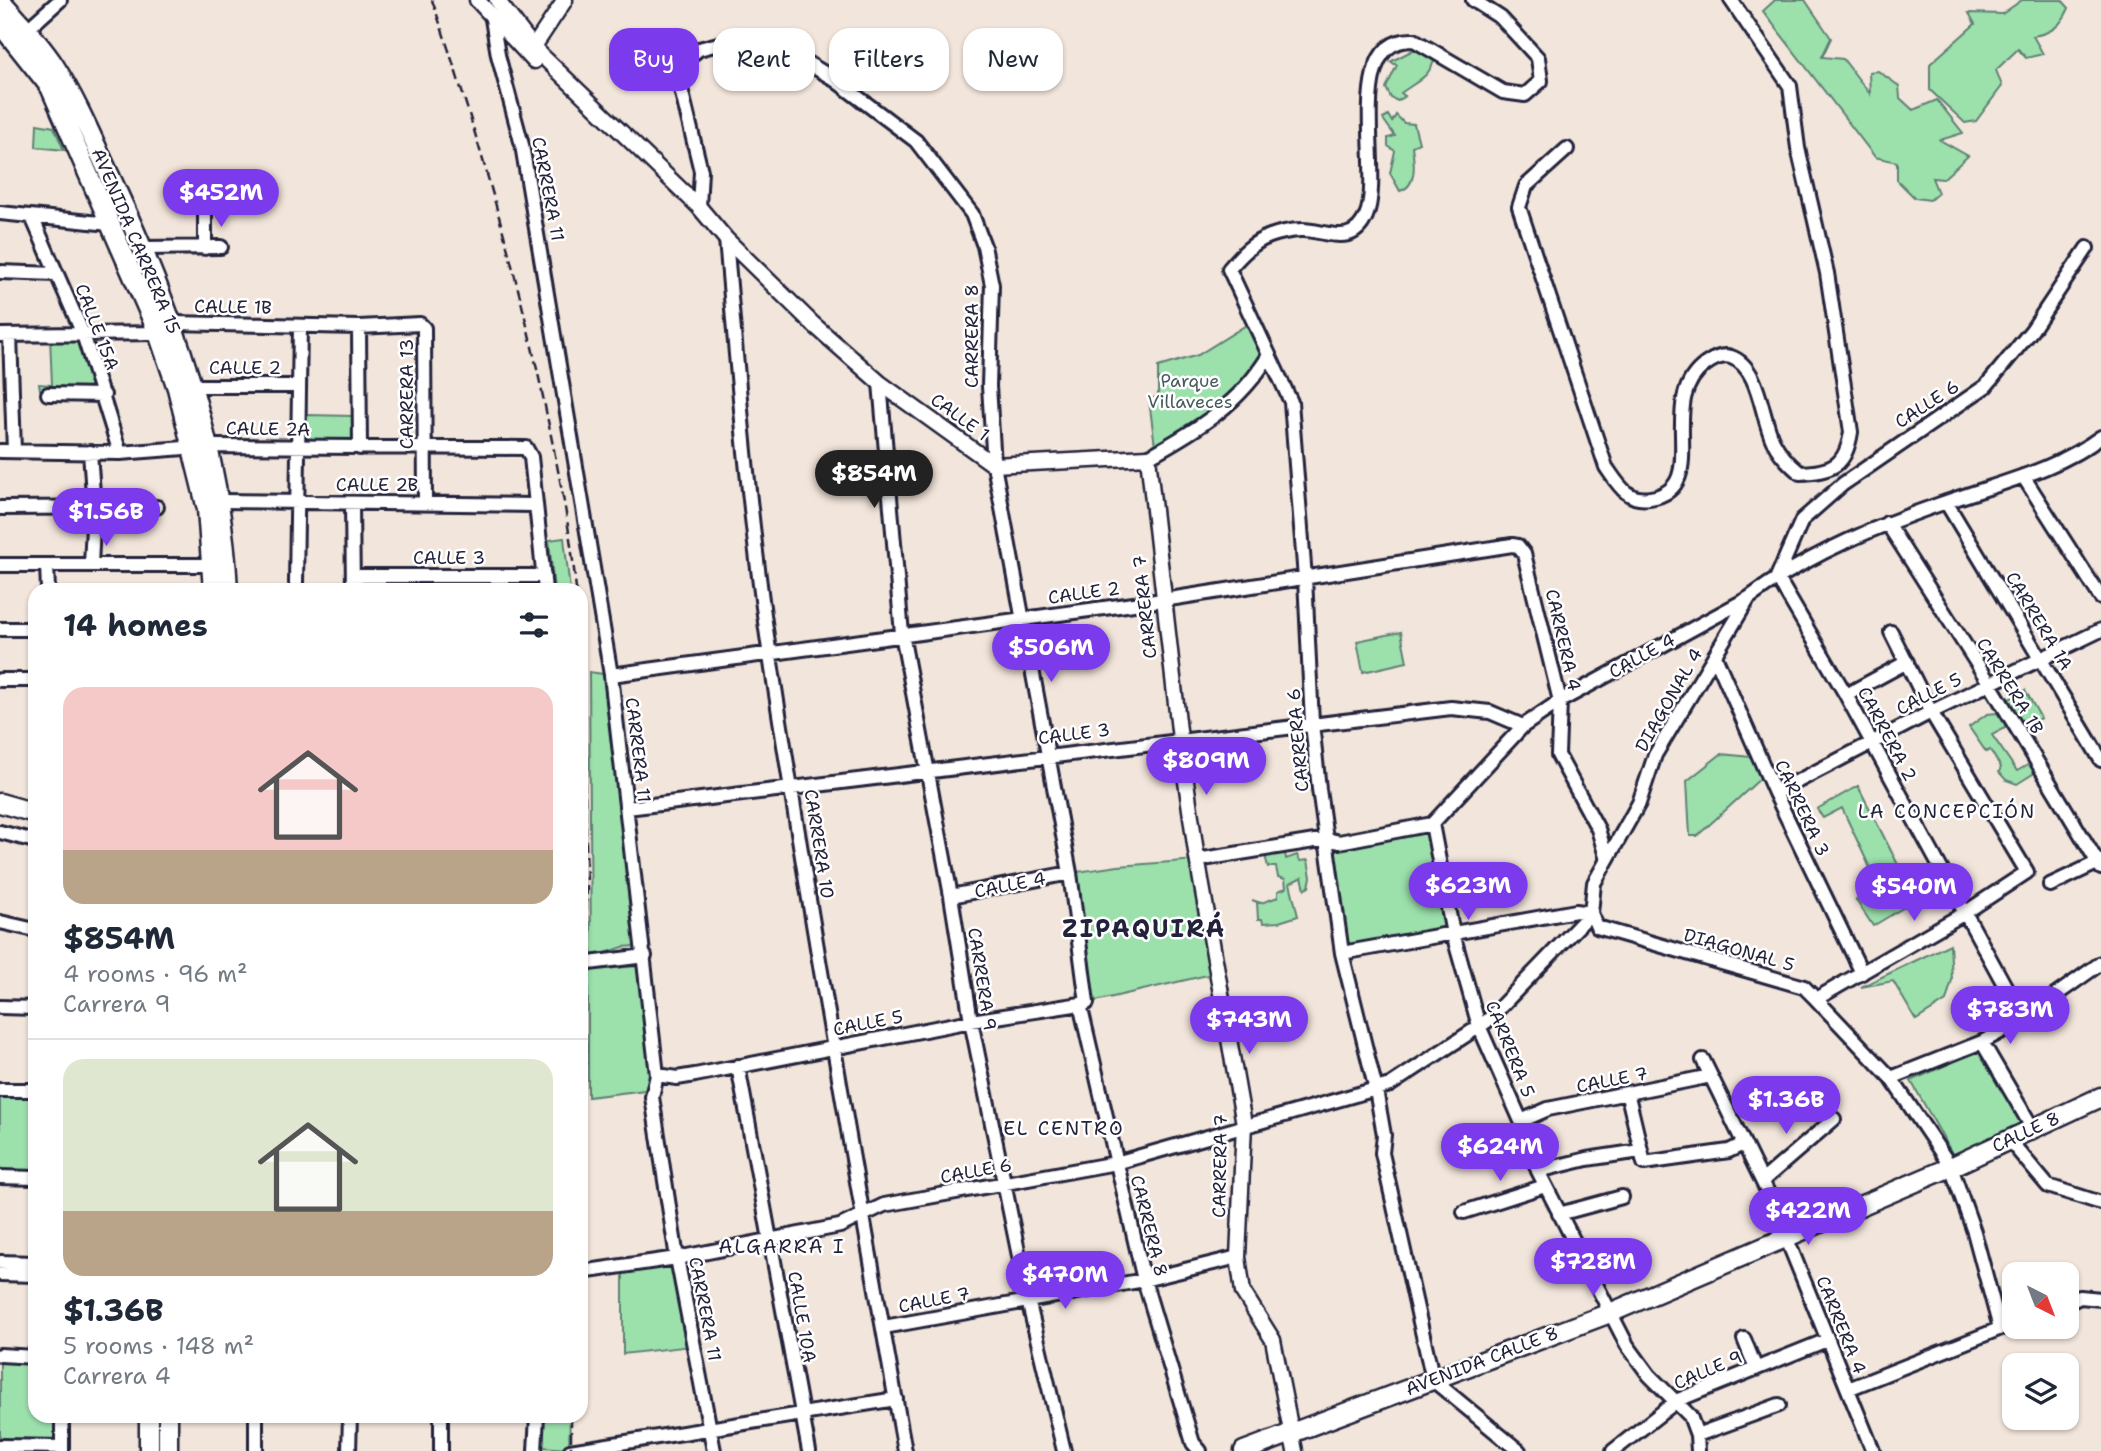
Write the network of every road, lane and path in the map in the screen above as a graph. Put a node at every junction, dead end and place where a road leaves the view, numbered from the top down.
1 (0, 0) edge
2 (60, 0) edge
3 (477, 0) edge
4 (497, 0) edge
5 (565, 0) edge
6 (1474, 0) edge
7 (1731, 0) edge
8 (492, 19) junction
9 (0, 24) edge
10 (20, 35) junction
11 (524, 45) junction
12 (498, 55) junction
13 (1567, 149) dead end
14 (699, 207) junction
15 (205, 210) dead end
16 (0, 213) edge
17 (32, 217) junction
18 (110, 224) junction
19 (724, 237) junction
20 (221, 247) dead end
21 (144, 248) junction
22 (205, 248) junction
23 (2087, 248) dead end
24 (0, 272) edge
25 (56, 274) junction
26 (174, 323) junction
27 (300, 326) junction
28 (359, 327) junction
29 (424, 328) joint
30 (158, 333) junction
31 (83, 334) junction
32 (5, 335) edge
33 (1269, 355) junction
34 (1254, 379) junction
35 (880, 383) junction
36 (1282, 383) junction
37 (192, 386) junction
38 (298, 386) junction
39 (48, 394) dead end
40 (104, 395) junction
41 (2101, 437) edge
42 (299, 447) junction
43 (201, 448) junction
44 (360, 448) junction
45 (424, 448) junction
46 (7, 451) edge
47 (90, 452) junction
48 (120, 453) junction
49 (1148, 457) junction
50 (994, 466) junction
51 (2023, 476) junction
52 (220, 501) junction
53 (1947, 502) junction
54 (298, 503) junction
55 (352, 503) junction
56 (425, 503) junction
57 (534, 505) junction
58 (157, 507) dead end
59 (0, 508) edge
60 (94, 508) junction
61 (1887, 523) junction
62 (1518, 546) joint
63 (91, 564) junction
64 (0, 565) edge
65 (47, 565) junction
66 (213, 565) junction
67 (420, 575) junction
68 (353, 576) junction
69 (544, 576) junction
70 (1777, 577) junction
71 (1305, 578) junction
72 (48, 583) edge
73 (213, 583) edge
74 (227, 583) edge
75 (296, 583) dead end
76 (353, 583) edge
77 (420, 583) edge
78 (544, 583) edge
79 (1749, 598) junction
80 (2101, 598) edge
81 (1163, 600) junction
82 (1023, 619) junction
83 (0, 629) edge
84 (28, 629) edge
85 (2101, 630) edge
86 (1891, 632) dead end
87 (902, 634) junction
88 (770, 655) junction
89 (1715, 656) junction
90 (2042, 658) junction
91 (1907, 662) junction
92 (611, 675) junction
93 (0, 680) edge
94 (28, 680) edge
95 (1990, 684) junction
96 (1846, 695) junction
97 (1560, 701) junction
98 (1931, 712) junction
99 (1311, 723) junction
100 (1523, 726) junction
101 (1180, 739) junction
102 (1872, 744) junction
103 (1046, 755) junction
104 (2101, 760) edge
105 (926, 772) junction
106 (792, 787) junction
107 (1775, 793) junction
108 (0, 803) edge
109 (627, 808) junction
110 (28, 811) edge
111 (1432, 824) junction
112 (0, 832) edge
113 (28, 839) edge
114 (1327, 839) junction
115 (1197, 860) junction
116 (1607, 860) junction
117 (2100, 864) edge
118 (1070, 873) junction
119 (2050, 885) dead end
120 (951, 896) junction
121 (1591, 914) junction
122 (1963, 914) junction
123 (0, 922) edge
124 (28, 928) edge
125 (1453, 934) junction
126 (1342, 953) junction
127 (645, 956) junction
128 (588, 963) edge
129 (2101, 963) edge
130 (1862, 972) junction
131 (1816, 999) junction
132 (1083, 1003) junction
133 (0, 1007) edge
134 (28, 1008) edge
135 (2023, 1019) junction
136 (971, 1021) junction
137 (1479, 1026) junction
138 (1982, 1042) junction
139 (835, 1047) junction
140 (1703, 1060) dead end
141 (738, 1066) junction
142 (657, 1075) junction
143 (1711, 1076) junction
144 (1891, 1079) junction
145 (0, 1090) edge
146 (28, 1090) edge
147 (1376, 1090) junction
148 (1628, 1096) junction
149 (2101, 1097) edge
150 (1835, 1119) dead end
151 (1521, 1121) junction
152 (1244, 1124) junction
153 (2033, 1129) junction
154 (2010, 1141) junction
155 (1743, 1144) junction
156 (1642, 1157) junction
157 (1116, 1163) junction
158 (1951, 1167) junction
159 (1538, 1171) junction
160 (0, 1177) edge
161 (28, 1178) edge
162 (1762, 1181) junction
163 (1005, 1184) junction
164 (1545, 1186) junction
165 (1622, 1197) dead end
166 (2101, 1203) edge
167 (1464, 1212) dead end
168 (1559, 1214) junction
169 (862, 1218) junction
170 (1787, 1238) junction
171 (770, 1241) junction
172 (1238, 1256) junction
173 (677, 1258) junction
174 (0, 1262) edge
175 (28, 1263) edge
176 (588, 1271) edge
177 (0, 1274) edge
178 (28, 1275) edge
179 (1144, 1280) junction
180 (2079, 1297) edge
181 (1028, 1300) junction
182 (2101, 1300) edge
183 (1609, 1312) junction
184 (884, 1327) junction
185 (2000, 1328) joint
186 (1744, 1339) dead end
187 (1827, 1340) junction
188 (0, 1355) edge
189 (28, 1357) edge
190 (1756, 1368) junction
191 (1433, 1380) junction
192 (1848, 1389) junction
193 (896, 1399) junction
194 (1678, 1400) junction
195 (1779, 1405) dead end
196 (802, 1413) junction
197 (62, 1423) edge
198 (149, 1423) edge
199 (168, 1423) edge
200 (256, 1423) edge
201 (350, 1423) edge
202 (441, 1423) edge
203 (537, 1423) edge
204 (710, 1427) junction
205 (1291, 1431) junction
206 (1697, 1435) junction
207 (0, 1446) edge
208 (618, 1447) edge
209 (62, 1449) edge
210 (149, 1451) edge
211 (168, 1451) edge
212 (256, 1451) edge
213 (349, 1451) edge
214 (441, 1451) edge
215 (535, 1451) edge
216 (570, 1451) edge
217 (714, 1451) edge
218 (809, 1451) edge
219 (905, 1451) edge
220 (1063, 1451) edge
221 (1200, 1451) edge
222 (1244, 1451) edge
223 (1296, 1451) edge
224 (1519, 1451) edge
225 (1613, 1451) edge
226 (1698, 1451) edge
227 (1873, 1451) edge

1 - 10 main road, AVENIDA CARRERA 15
2 - 10 street
3 - 8 street, CALLE 1
4 - 11 street, CALLE 1
5 - 11 street
6 - 33 street, CARRERA 6
7 - 13 street
8 - 11 street, CALLE 1
8 - 12 street, CARRERA 11
9 - 10 main road, AVENIDA CARRERA 15
10 - 18 main road, AVENIDA CARRERA 15
10 - 21 main road, AVENIDA CARRERA 15
11 - 12 street
11 - 14 street, CALLE 1
11 - 19 street, CALLE 1
12 - 92 street, CARRERA 11
14 - 19 street, CALLE 1
14 - 50 street, CARRERA 8
15 - 22 street
16 - 17 street
17 - 18 street
17 - 25 street, CALLE 15A
18 - 30 main road, AVENIDA CARRERA 15
19 - 35 street, CALLE 1
19 - 88 street, CARRERA 10
20 - 22 street
21 - 22 street
21 - 26 main road, AVENIDA CARRERA 15
23 - 70 street, CALLE 6
24 - 25 street
25 - 31 street, CALLE 15A
26 - 27 street, CALLE 1B
26 - 30 street, CALLE 1B
26 - 37 main road, AVENIDA CARRERA 15
27 - 28 street, CALLE 1B
27 - 38 street
28 - 29 street, CALLE 1B
28 - 44 street
29 - 45 street, CARRERA 13
30 - 31 street
30 - 43 main road, AVENIDA CARRERA 15
31 - 32 street
31 - 40 street, CALLE 15A
32 - 46 street
33 - 34 street, CALLE 1
33 - 36 street, CARRERA 6
34 - 36 street
34 - 49 street, CALLE 1
35 - 50 street, CALLE 1
35 - 87 street, CARRERA 9
36 - 71 street, CARRERA 6
37 - 38 street, CALLE 2
37 - 43 main road, AVENIDA CARRERA 15
38 - 42 street
39 - 40 street
40 - 48 street, CALLE 15A
41 - 51 street, CALLE 4
42 - 43 street, CALLE 2A
42 - 44 street, CALLE 2A
42 - 54 street
43 - 48 street, CALLE 2A
43 - 52 main road, AVENIDA CARRERA 15
43 - 66 main road, AVENIDA CARRERA 15
44 - 45 street, CALLE 2A
45 - 56 street, CARRERA 13
45 - 57 street, CALLE 2A
46 - 47 street, CALLE 2A
47 - 48 street, CALLE 2A
47 - 60 street
49 - 50 street, CALLE 1
49 - 81 street, CARRERA 7
50 - 82 street, CARRERA 8
51 - 53 street, CALLE 4
51 - 80 street
52 - 54 street, CALLE 2B
52 - 74 main road, AVENIDA CARRERA 15
53 - 61 street, CALLE 4
53 - 90 street, CARRERA 1A
54 - 55 street, CALLE 2B
54 - 75 street
55 - 56 street, CALLE 2B
55 - 68 street
56 - 57 street, CALLE 2B
57 - 69 street
58 - 60 street
59 - 60 street
60 - 63 street
61 - 70 street, CALLE 4
61 - 95 street, CARRERA 1B
62 - 71 street, CALLE 2
62 - 97 street, CARRERA 4
63 - 65 street
63 - 66 street
64 - 65 street
65 - 72 street
66 - 73 main road, AVENIDA CARRERA 15
67 - 68 street, CALLE 3
67 - 69 street, CALLE 3
67 - 77 street
68 - 76 street
69 - 78 street
70 - 79 street, CALLE 4
70 - 96 street, CARRERA 2
71 - 81 street, CALLE 2
71 - 99 street, CARRERA 6
79 - 89 street, DIAGONAL 4
79 - 97 street, CALLE 4
81 - 82 street, CALLE 2
81 - 101 street, CARRERA 7
82 - 87 street, CALLE 2
82 - 103 street, CARRERA 8
83 - 84 street
85 - 90 street, CALLE 5
86 - 91 street
87 - 88 street, CALLE 2
87 - 105 street, CARRERA 9
88 - 92 street, CALLE 2
88 - 106 street, CARRERA 10
89 - 107 street, CARRERA 3
89 - 116 street, DIAGONAL 4
90 - 95 street, CALLE 5
90 - 104 street, CARRERA 1A
91 - 96 street
91 - 98 street
92 - 109 street, CARRERA 11
93 - 94 street
95 - 98 street, CALLE 5
95 - 117 street, CARRERA 1B
96 - 102 street, CARRERA 2
97 - 100 street, CALLE 4
97 - 116 street, CARRERA 4
98 - 102 street, CALLE 5
98 - 122 street
99 - 100 street, CALLE 3
99 - 101 street, CALLE 3
99 - 114 street, CARRERA 6
100 - 111 street, CALLE 4
101 - 103 street, CALLE 3
101 - 115 street, CARRERA 7
102 - 107 street, CALLE 5
102 - 122 street, CARRERA 2
103 - 105 street, CALLE 3
103 - 118 street, CARRERA 8
105 - 106 street, CALLE 3
105 - 120 street, CARRERA 9
106 - 109 street, CALLE 3
106 - 139 street, CARRERA 10
107 - 130 street, CARRERA 3
108 - 110 main road
109 - 127 street, CARRERA 11
111 - 114 street
111 - 125 street, CARRERA 5
112 - 113 street
114 - 115 street
114 - 126 street, CARRERA 6
115 - 152 street, CARRERA 7
116 - 121 street
117 - 119 street
118 - 120 street, CALLE 4
118 - 132 street, CARRERA 8
120 - 136 street, CARRERA 9
121 - 125 street
121 - 131 street, DIAGONAL 5
121 - 137 street, CALLE 6
122 - 130 street
122 - 135 street, CARRERA 2
123 - 124 street
125 - 126 street
125 - 137 street, CARRERA 5
126 - 147 street, CARRERA 6
127 - 128 street
127 - 142 street, CARRERA 11
129 - 135 street
130 - 131 street
131 - 144 street, DIAGONAL 5
132 - 136 street, CALLE 5
132 - 157 street, CARRERA 8
133 - 134 street
135 - 138 street
136 - 139 street, CALLE 5
136 - 163 street, CARRERA 9
137 - 147 street, CALLE 6
137 - 151 street, CARRERA 5
138 - 144 street
138 - 153 street
139 - 141 street, CALLE 5
139 - 169 street, CARRERA 10
140 - 143 street, CARRERA 4
141 - 142 street, CALLE 5
141 - 171 street, CALLE 10A
142 - 173 street, CARRERA 11
143 - 148 street, CALLE 7
143 - 155 street, CARRERA 4
144 - 158 street
145 - 146 street
147 - 152 street, CALLE 6
147 - 191 street
148 - 151 street, CALLE 7
148 - 156 street
149 - 153 main road, CALLE 8
150 - 162 street
151 - 159 street, CARRERA 5
152 - 157 street, CALLE 6
152 - 172 street, CARRERA 7
153 - 154 main road, CALLE 8
154 - 158 main road, CALLE 8
154 - 166 street
155 - 156 street
155 - 162 street, CARRERA 4
156 - 159 street
157 - 163 street, CALLE 6
157 - 179 street, CARRERA 8
158 - 170 main road, AVENIDA CALLE 8
158 - 185 street
159 - 164 street, CARRERA 5
160 - 161 street
162 - 170 street, CARRERA 4
163 - 169 street, CALLE 6
163 - 181 street, CARRERA 9
164 - 167 street
164 - 168 street, CARRERA 5
165 - 168 street
168 - 183 street, CARRERA 5
169 - 171 street, CALLE 6
169 - 184 street, CARRERA 10
170 - 183 main road, AVENIDA CALLE 8
170 - 187 street, CARRERA 4
171 - 173 street, CALLE 6
171 - 196 street, CALLE 10A
172 - 179 street, CALLE 7
172 - 205 street, CARRERA 7
173 - 176 street, CALLE 6
173 - 204 street, CARRERA 11
174 - 175 street
177 - 178 street
179 - 181 street, CALLE 7
179 - 221 street, CARRERA 8
180 - 182 street
181 - 184 street, CALLE 7
181 - 220 street, CARRERA 9
183 - 191 main road, AVENIDA CALLE 8
183 - 194 street, CARRERA 5
184 - 193 street, CARRERA 10
185 - 192 street
186 - 190 street
187 - 190 street, CALLE 9
187 - 192 street, CARRERA 4
188 - 189 street
190 - 194 street, CALLE 9
191 - 205 main road, AVENIDA CALLE 8
191 - 224 street
192 - 227 street, CARRERA 4
193 - 196 street
193 - 219 street, CARRERA 10
194 - 206 street, CARRERA 5
194 - 225 street, CALLE 9
195 - 206 street
196 - 204 street
196 - 218 street, CALLE 10A
197 - 209 street
198 - 210 main road
199 - 211 main road
200 - 212 street
201 - 213 street
202 - 214 street
203 - 215 street
204 - 208 street
204 - 217 street, CARRERA 11
205 - 222 main road, AVENIDA CALLE 8
205 - 223 street, CARRERA 7
206 - 226 street, CARRERA 5
207 - 209 street
208 - 216 street

